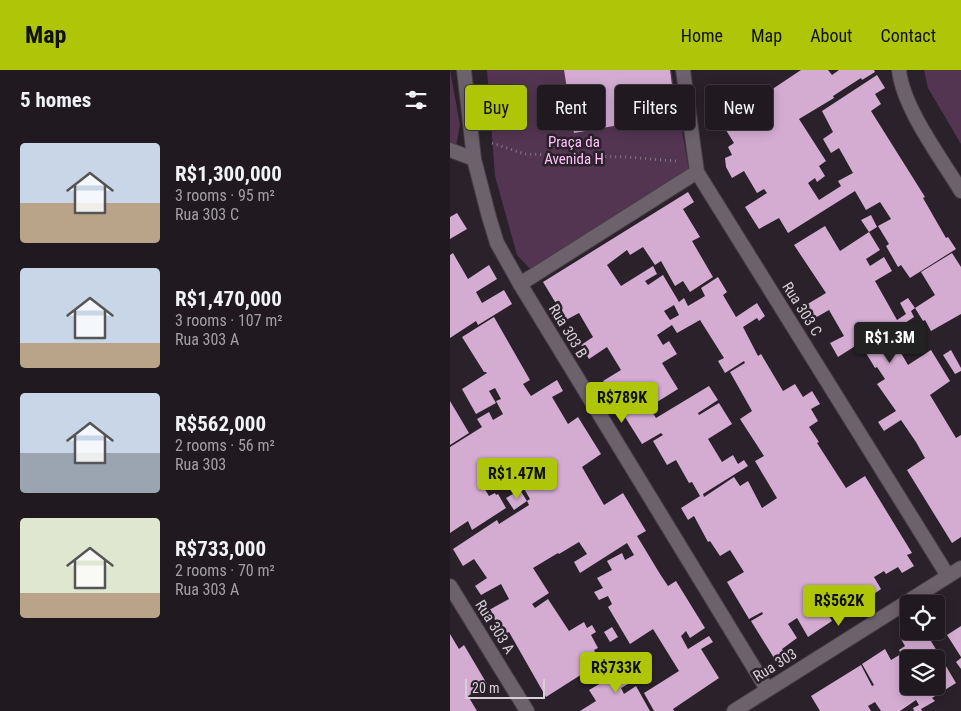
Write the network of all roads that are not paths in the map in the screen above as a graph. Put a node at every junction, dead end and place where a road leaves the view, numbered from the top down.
1 (464, 70) edge
2 (682, 70) edge
3 (899, 70) edge
4 (450, 150) edge
5 (474, 159) junction
6 (697, 167) junction
7 (961, 191) edge
8 (520, 284) junction
9 (961, 568) edge
10 (948, 576) junction
11 (450, 586) edge
12 (767, 689) junction
13 (527, 711) edge
14 (734, 711) edge

1 - 5 street, Rua 303 B
2 - 6 street, Rua 303 C
3 - 7 street
4 - 5 street
5 - 8 street, Rua 303 B
6 - 8 street
6 - 10 street, Rua 303 C
8 - 12 street, Rua 303 B
9 - 10 street, Rua 303
10 - 12 street, Rua 303
11 - 13 street, Rua 303 A
12 - 14 street, Rua 303

